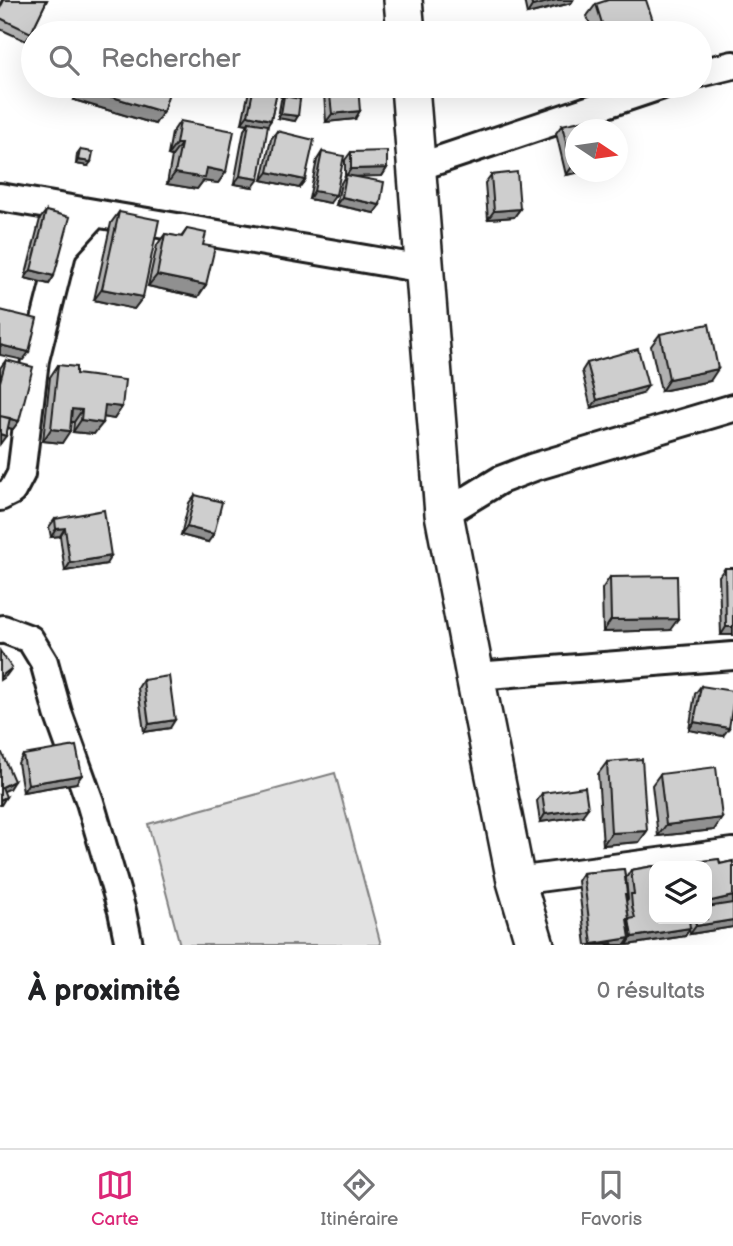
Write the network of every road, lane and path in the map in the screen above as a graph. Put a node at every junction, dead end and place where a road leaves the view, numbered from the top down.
1 (402, 0) edge
2 (405, 21) edge
3 (733, 65) edge
4 (712, 70) edge
5 (411, 98) edge
6 (624, 98) edge
7 (418, 167) junction
8 (0, 197) edge
9 (95, 214) junction
10 (424, 268) junction
11 (733, 408) edge
12 (0, 496) edge
13 (444, 514) junction
14 (0, 630) edge
15 (733, 656) edge
16 (475, 676) junction
17 (733, 852) edge
18 (516, 881) junction
19 (129, 945) edge
20 (535, 945) edge

1 - 2 main road
3 - 4 street
5 - 7 main road
6 - 7 street
7 - 10 main road
8 - 9 street
9 - 10 street
9 - 12 street
10 - 13 main road
11 - 13 street
13 - 16 main road
14 - 19 street
15 - 16 street
16 - 18 main road
17 - 18 street
18 - 20 main road

